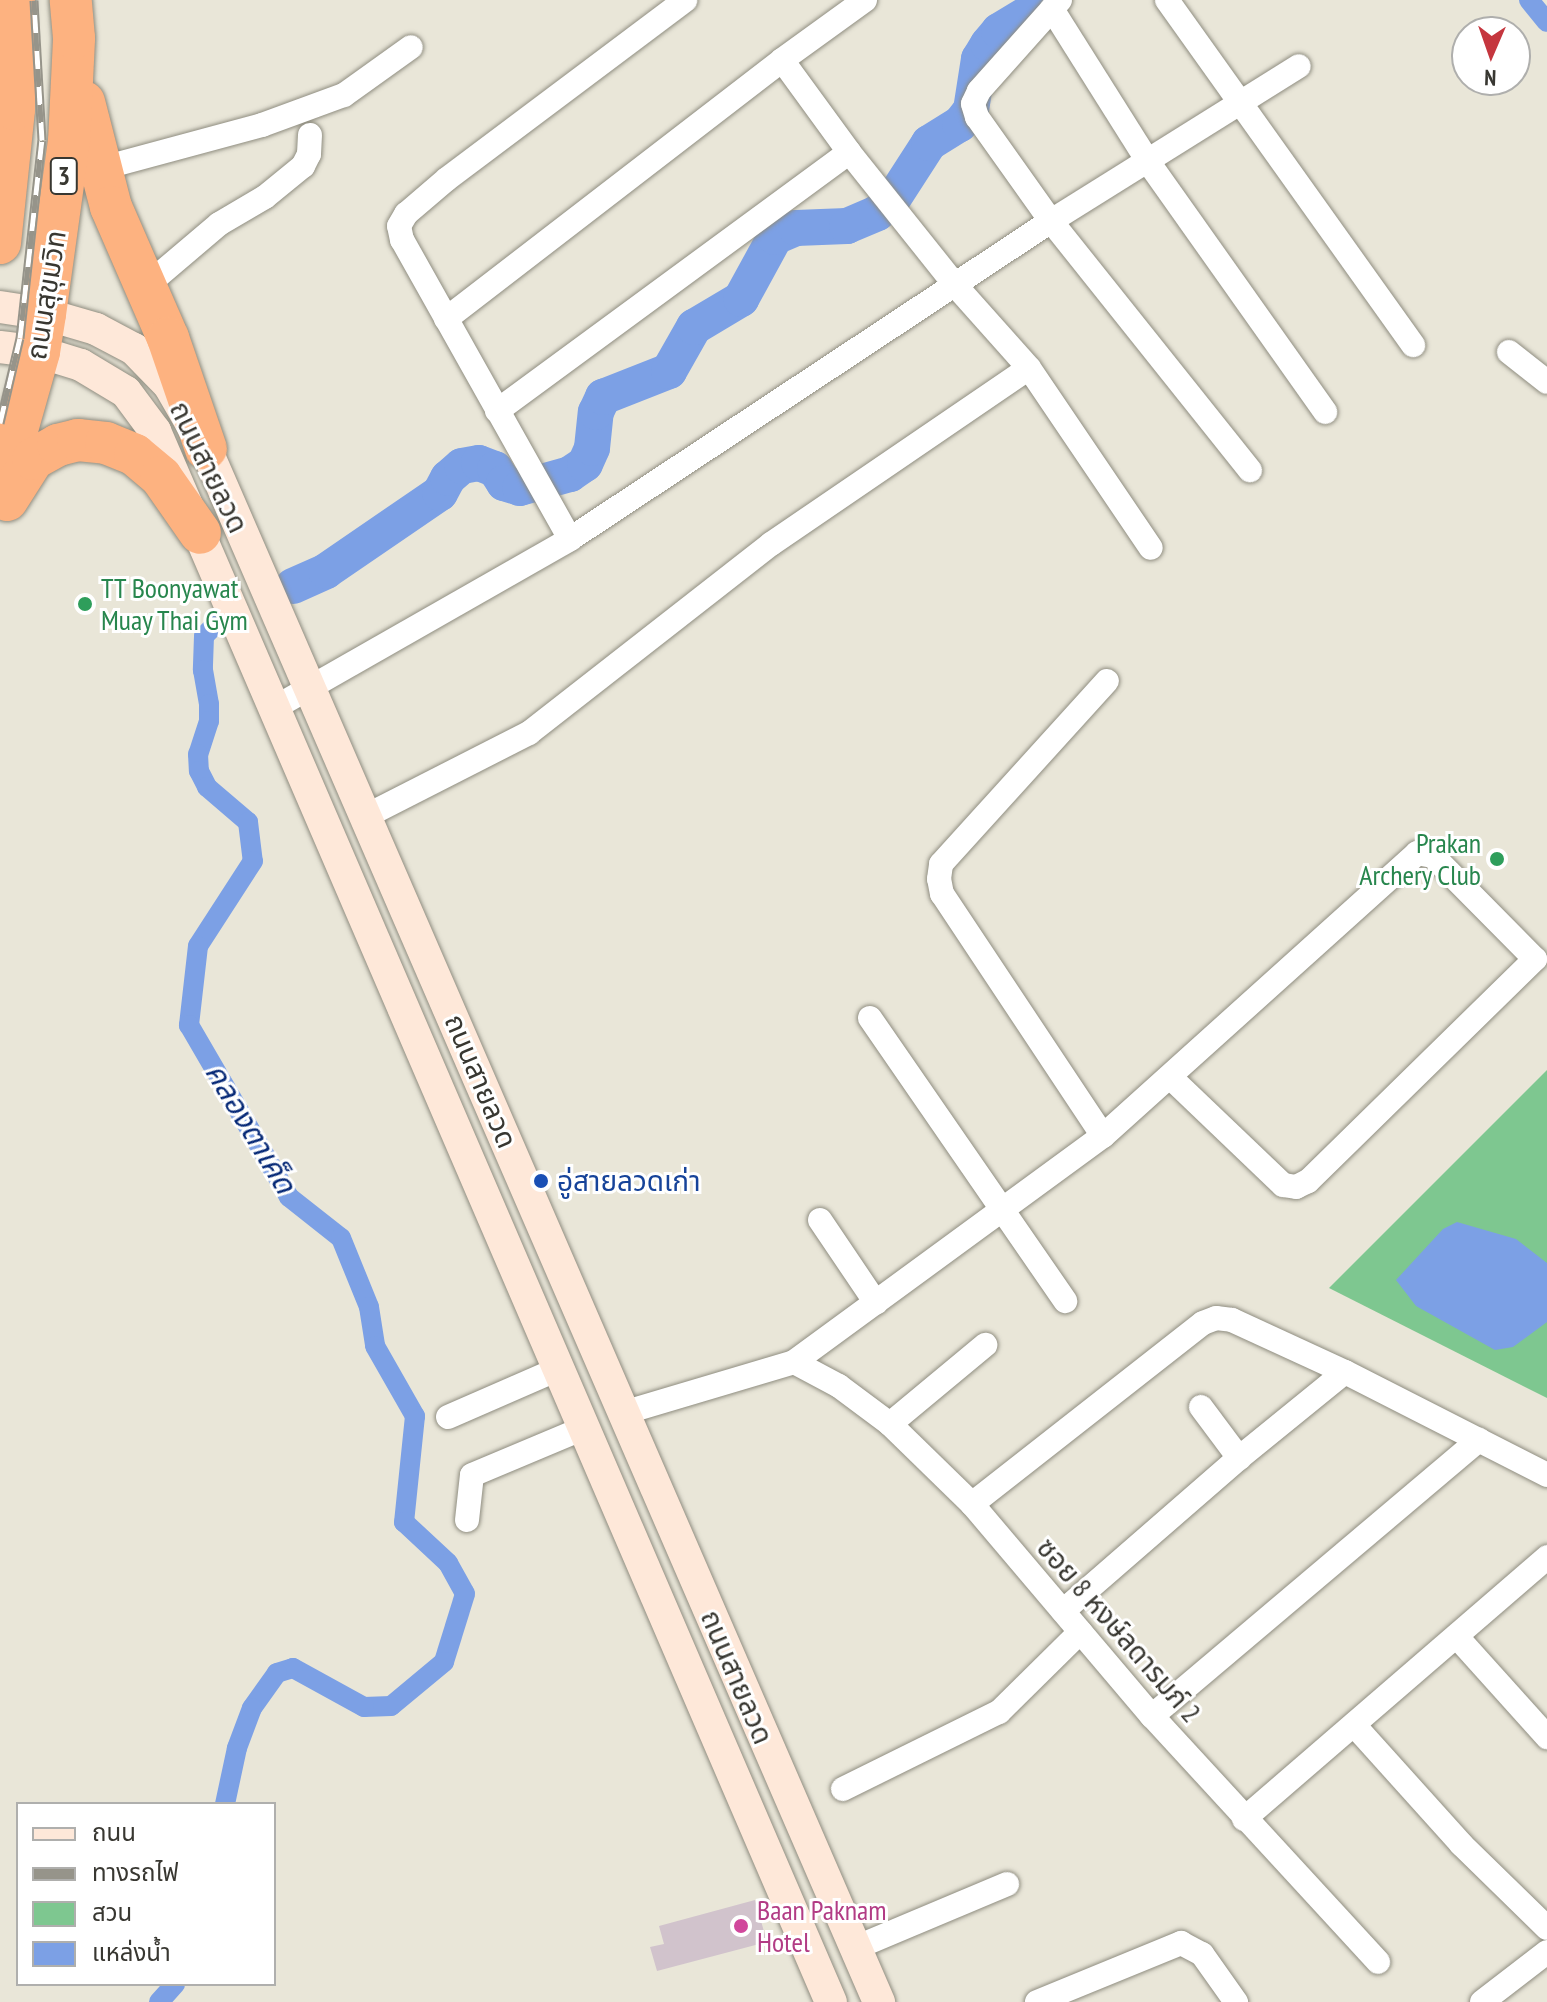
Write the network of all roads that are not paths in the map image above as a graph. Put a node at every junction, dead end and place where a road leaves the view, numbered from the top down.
1 (14, 0) edge
2 (685, 0) edge
3 (865, 0) edge
4 (1167, 0) edge
5 (1056, 5) edge
6 (72, 19) edge
7 (411, 47) dead end
8 (782, 60) junction
9 (1299, 66) dead end
10 (1243, 103) junction
11 (310, 135) dead end
12 (849, 152) junction
13 (1149, 163) junction
14 (99, 169) junction
15 (1051, 221) junction
16 (0, 243) edge
17 (955, 285) junction
18 (146, 286) junction
19 (0, 307) edge
20 (446, 319) junction
21 (28, 338) edge
22 (1413, 345) dead end
23 (1509, 352) dead end
24 (1029, 368) junction
25 (1547, 382) edge
26 (497, 411) junction
27 (1325, 412) dead end
28 (206, 449) junction
29 (1250, 470) dead end
30 (0, 490) edge
31 (0, 512) edge
32 (200, 533) junction
33 (570, 539) junction
34 (1151, 548) dead end
35 (1107, 681) dead end
36 (310, 690) junction
37 (276, 707) junction
38 (366, 816) junction
39 (870, 1018) dead end
40 (1170, 1077) junction
41 (1103, 1136) junction
42 (1002, 1212) junction
43 (820, 1220) dead end
44 (1065, 1301) dead end
45 (876, 1303) junction
46 (985, 1345) dead end
47 (794, 1362) junction
48 (560, 1368) junction
49 (1345, 1372) junction
50 (1201, 1407) dead end
51 (623, 1413) junction
52 (448, 1417) dead end
53 (890, 1424) junction
54 (586, 1427) junction
55 (1479, 1440) junction
56 (1239, 1458) junction
57 (1547, 1475) edge
58 (972, 1504) junction
59 (467, 1520) dead end
60 (1547, 1557) edge
61 (1063, 1611) junction
62 (1080, 1632) junction
63 (1457, 1637) junction
64 (1152, 1716) junction
65 (1354, 1725) junction
66 (758, 1727) junction
67 (1547, 1737) edge
68 (720, 1741) junction
69 (843, 1789) dead end
70 (1244, 1819) junction
71 (1007, 1884) dead end
72 (1547, 1928) edge
73 (855, 1948) junction
74 (1547, 1952) edge
75 (1378, 1962) dead end
76 (822, 1999) edge
77 (879, 2002) edge
78 (1037, 2002) edge
79 (1236, 2002) edge
80 (1482, 2002) edge

1 - 16 highway, ถนนสุขุมวิท / 3
2 - 20 street
3 - 8 street
4 - 10 street
5 - 13 street
5 - 15 street
6 - 14 highway
6 - 21 highway, ถนนสุขุมวิท / 3
7 - 14 street
8 - 12 street
8 - 20 street
9 - 10 street
10 - 13 street
10 - 22 street
11 - 18 street
12 - 17 street
12 - 26 street
13 - 15 street
13 - 27 street
14 - 18 highway
15 - 17 street
15 - 29 street
17 - 24 street
17 - 33 street
18 - 28 highway
19 - 21 main road, ถนนสายลวด
20 - 26 street
21 - 28 main road, ถนนสายลวด
21 - 30 highway, ถนนสุขุมวิท / 3
21 - 32 main road, ถนนสายลวด
23 - 25 street
24 - 34 street
24 - 38 street
26 - 33 street
28 - 36 main road, ถนนสายลวด
31 - 32 highway
32 - 37 main road, ถนนสายลวด
33 - 36 street
35 - 41 street
36 - 37 street
36 - 38 main road, ถนนสายลวด
37 - 48 main road, ถนนสายลวด
38 - 51 main road, ถนนสายลวด
39 - 42 street
40 - 40 street
40 - 41 street
41 - 42 street
42 - 44 street
42 - 45 street
43 - 45 street
45 - 47 street
46 - 53 street
47 - 51 street
47 - 53 street, ซอย 8 หงษ์ลดารมภ์ 2
48 - 52 street
48 - 54 main road, ถนนสายลวด
49 - 55 street
49 - 56 street
49 - 58 street
50 - 56 street
51 - 66 main road, ถนนสายลวด
53 - 58 street, ซอย 8 หงษ์ลดารมภ์ 2
54 - 59 street
54 - 68 main road, ถนนสายลวด
55 - 57 street
55 - 64 street
56 - 61 street
58 - 61 street, ซอย 8 หงษ์ลดารมภ์ 2
60 - 63 street
61 - 62 street, ซอย 8 หงษ์ลดารมภ์ 2
62 - 64 street, ซอย 8 หงษ์ลดารมภ์ 2
62 - 69 street
63 - 65 street
63 - 67 street
64 - 70 street, ซอย 8 หงษ์ลดารมภ์ 2
65 - 70 street
65 - 72 street
66 - 68 main road
66 - 73 main road, ถนนสายลวด
68 - 76 main road, ถนนสายลวด
70 - 75 street, ซอย 8 หงษ์ลดารมภ์ 2
71 - 73 street
73 - 77 main road, ถนนสายลวด
74 - 80 street
78 - 79 street

